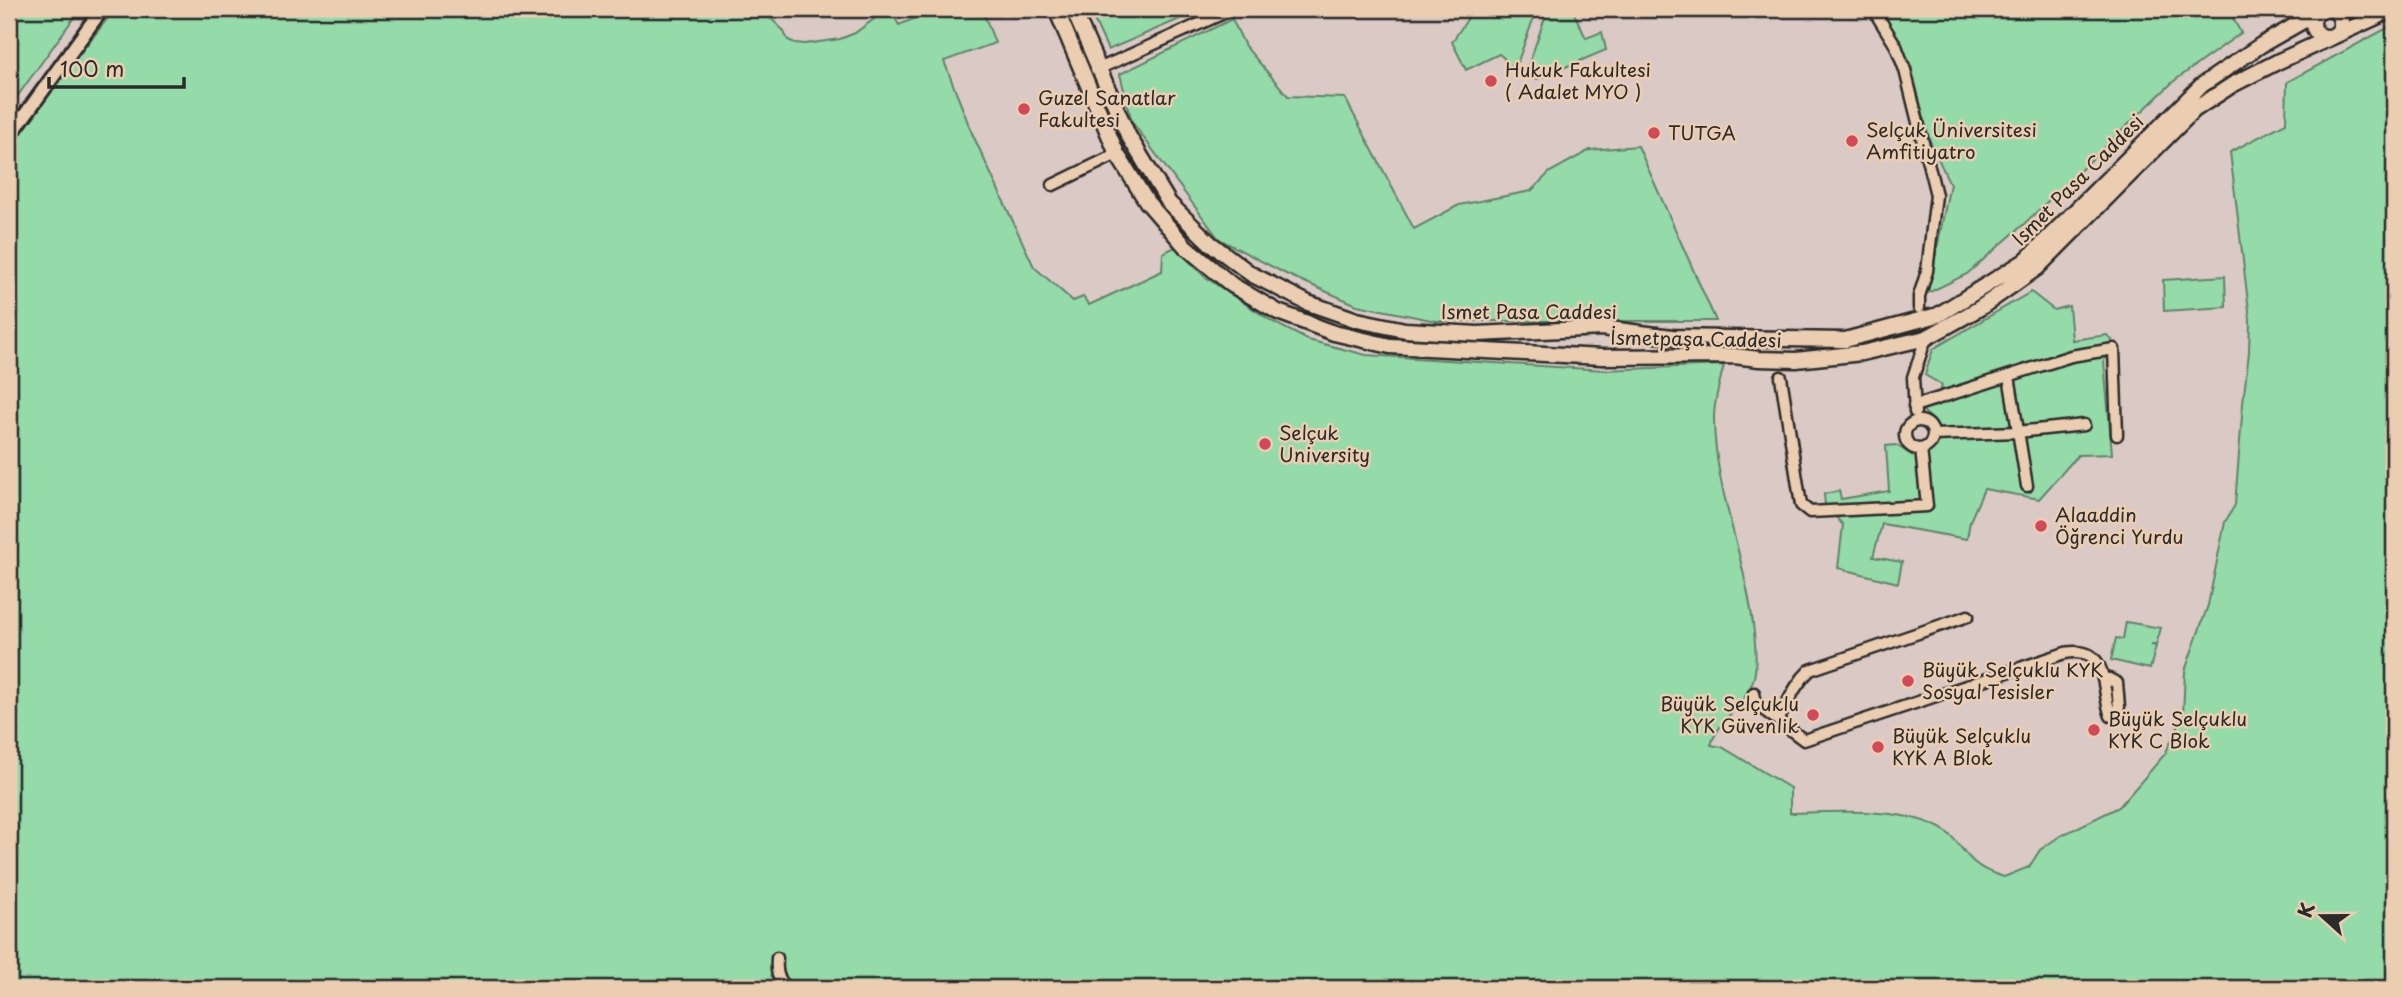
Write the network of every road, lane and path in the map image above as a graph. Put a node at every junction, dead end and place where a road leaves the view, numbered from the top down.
1 (102, 9) edge
2 (1056, 9) edge
3 (1073, 9) edge
4 (1233, 9) edge
5 (1872, 9) edge
6 (2322, 9) edge
7 (2393, 13) edge
8 (2334, 35) junction
9 (1099, 68) junction
10 (1085, 79) junction
11 (9, 137) edge
12 (1117, 154) junction
13 (1053, 186) dead end
14 (1919, 308) dead end
15 (1593, 329) junction
16 (1609, 329) junction
17 (1741, 337) junction
18 (1926, 338) junction
19 (1591, 356) junction
20 (1734, 356) junction
21 (1607, 357) junction
22 (2009, 376) junction
23 (1780, 377) dead end
24 (1914, 407) junction
25 (1916, 421) junction
26 (2084, 425) dead end
27 (2017, 432) junction
28 (1933, 435) junction
29 (2117, 435) dead end
30 (1921, 449) junction
31 (2027, 486) dead end
32 (1968, 616) dead end
33 (2106, 683) dead end
34 (1754, 692) dead end
35 (1778, 720) junction
36 (777, 958) dead end
37 (787, 988) edge

1 - 11 street
2 - 10 main road, İsmetpaşa Caddesi
3 - 9 main road, Ismet Pasa Caddesi
4 - 9 street
5 - 14 street
6 - 8 main road
6 - 8 main road
6 - 17 main road, Ismet Pasa Caddesi
7 - 8 main road, İsmetpaşa Caddesi
8 - 18 main road, İsmetpaşa Caddesi
9 - 10 street
9 - 15 main road, Ismet Pasa Caddesi
10 - 12 main road, İsmetpaşa Caddesi
12 - 13 street
12 - 19 main road, İsmetpaşa Caddesi
15 - 16 main road, Ismet Pasa Caddesi
15 - 19 main road
16 - 17 main road, Ismet Pasa Caddesi
16 - 21 main road
17 - 20 street
18 - 20 main road, İsmetpaşa Caddesi
18 - 24 street
19 - 21 main road, İsmetpaşa Caddesi
20 - 21 main road, İsmetpaşa Caddesi
22 - 24 street
22 - 27 street
22 - 29 street
23 - 30 street
24 - 25 street
25 - 28 street
25 - 30 street
26 - 27 street
27 - 28 street
27 - 31 street
28 - 30 street
32 - 35 street
33 - 35 street
34 - 35 street
36 - 37 street

